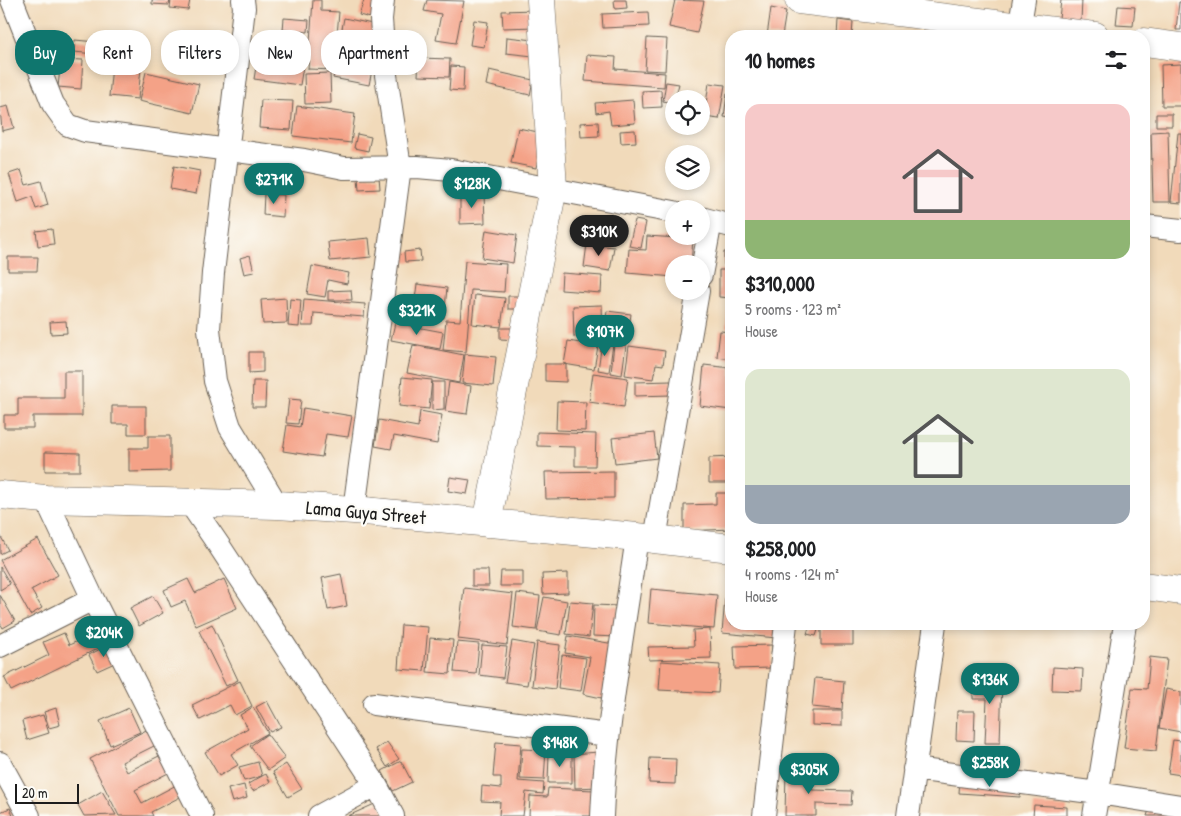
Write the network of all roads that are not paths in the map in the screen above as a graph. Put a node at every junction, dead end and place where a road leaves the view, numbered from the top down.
1 (243, 0) edge
2 (382, 0) edge
3 (541, 0) edge
4 (799, 0) edge
5 (1024, 0) edge
6 (17, 1) edge
7 (1005, 30) edge
8 (1019, 30) edge
9 (1150, 43) edge
10 (1181, 47) edge
11 (227, 150) junction
12 (400, 167) junction
13 (554, 188) junction
14 (665, 210) edge
15 (714, 222) edge
16 (1150, 227) edge
17 (1181, 230) edge
18 (706, 255) edge
19 (696, 300) edge
20 (0, 495) edge
21 (46, 499) junction
22 (190, 503) junction
23 (277, 505) junction
24 (354, 510) junction
25 (487, 523) junction
26 (646, 538) junction
27 (725, 547) edge
28 (1150, 587) edge
29 (1181, 591) edge
30 (93, 599) junction
31 (785, 630) edge
32 (934, 630) edge
33 (1124, 630) edge
34 (0, 646) edge
35 (374, 704) dead end
36 (608, 735) junction
37 (0, 763) edge
38 (914, 769) junction
39 (376, 785) junction
40 (1098, 793) junction
41 (1181, 806) edge
42 (29, 816) edge
43 (202, 816) edge
44 (319, 816) edge
45 (392, 816) edge
46 (602, 816) edge
47 (764, 816) edge
48 (908, 816) edge
49 (1094, 816) edge

1 - 11 street
2 - 12 street
3 - 13 street
4 - 7 street
5 - 8 street
6 - 11 street
9 - 10 street
11 - 12 street
11 - 23 street
12 - 13 street
12 - 24 street
13 - 14 street
13 - 25 street
15 - 18 street
16 - 17 street
19 - 26 street
20 - 21 street, Lama Guya Street
21 - 22 street, Lama Guya Street
21 - 30 street
22 - 23 street, Lama Guya Street
22 - 39 street
23 - 24 street, Lama Guya Street
24 - 25 street, Lama Guya Street
25 - 26 street, Lama Guya Street
26 - 27 street, Lama Guya Street
26 - 36 street
28 - 29 street
30 - 34 street
30 - 43 street
31 - 47 street
32 - 38 street
33 - 40 street
35 - 36 street
36 - 46 street
37 - 42 street
38 - 40 street
38 - 48 street
39 - 44 street
39 - 45 street
40 - 41 street
40 - 49 street

